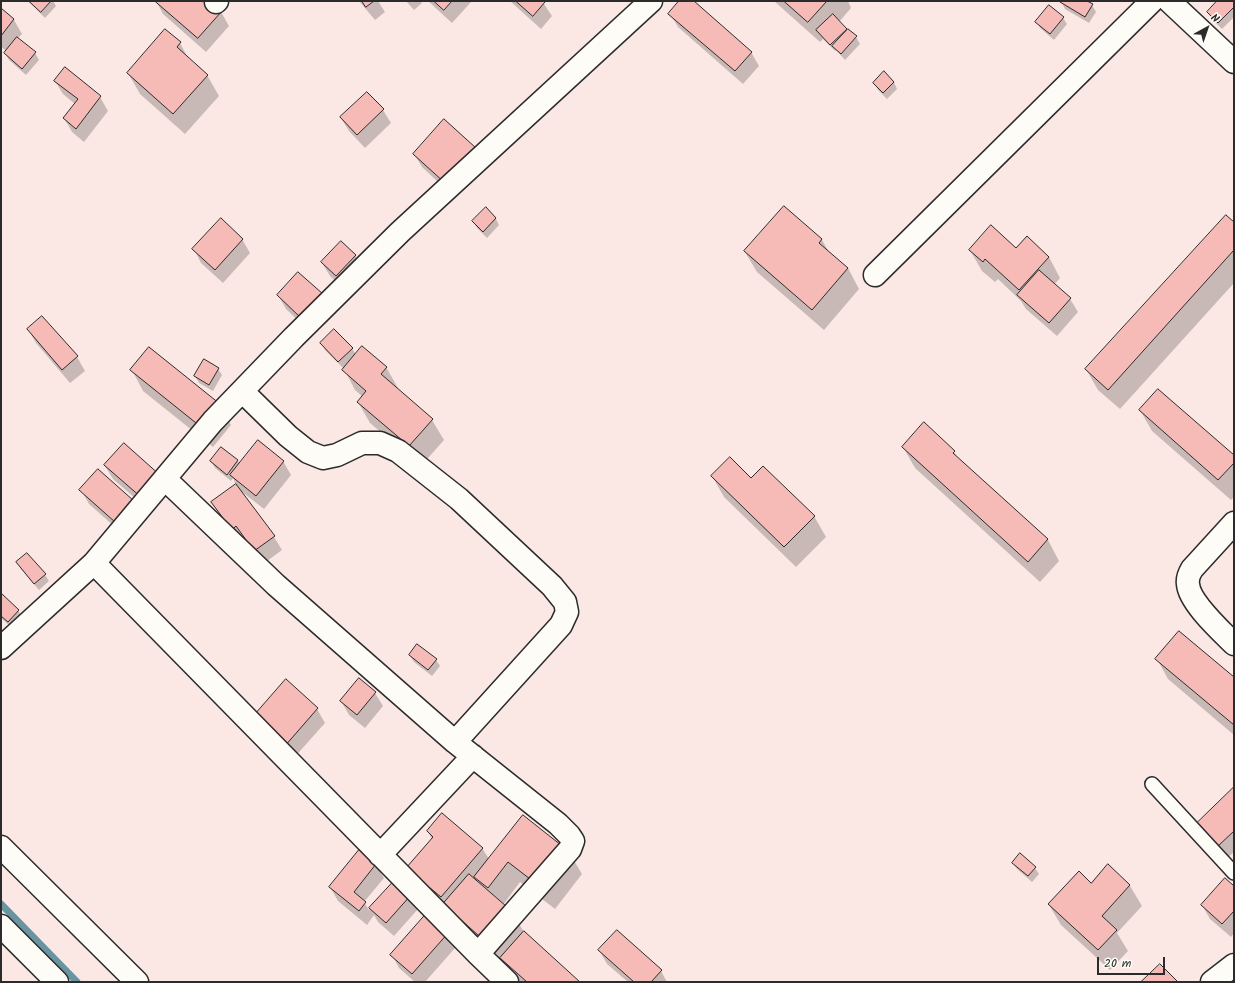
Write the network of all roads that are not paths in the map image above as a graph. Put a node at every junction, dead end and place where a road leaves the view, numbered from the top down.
1 (651, 1) edge
2 (1152, 1) edge
3 (1169, 1) edge
4 (1234, 62) edge
5 (875, 275) dead end
6 (242, 392) junction
7 (165, 479) junction
8 (1234, 522) edge
9 (94, 563) junction
10 (1234, 644) edge
11 (1, 648) edge
12 (456, 742) junction
13 (473, 756) junction
14 (1152, 784) dead end
15 (1, 847) edge
16 (380, 855) junction
17 (1234, 873) edge
18 (1, 926) edge
19 (478, 954) junction
20 (1234, 965) edge
21 (57, 982) edge
22 (137, 982) edge
23 (507, 982) edge
24 (1212, 982) edge

1 - 6 street
2 - 5 street
3 - 4 street
6 - 7 street
6 - 12 street
7 - 9 street
7 - 12 street
8 - 10 street
9 - 11 street
9 - 16 street
12 - 13 street
13 - 16 street
13 - 19 street
14 - 17 lane
15 - 22 street
16 - 19 street
18 - 21 street
19 - 23 street
20 - 24 street

